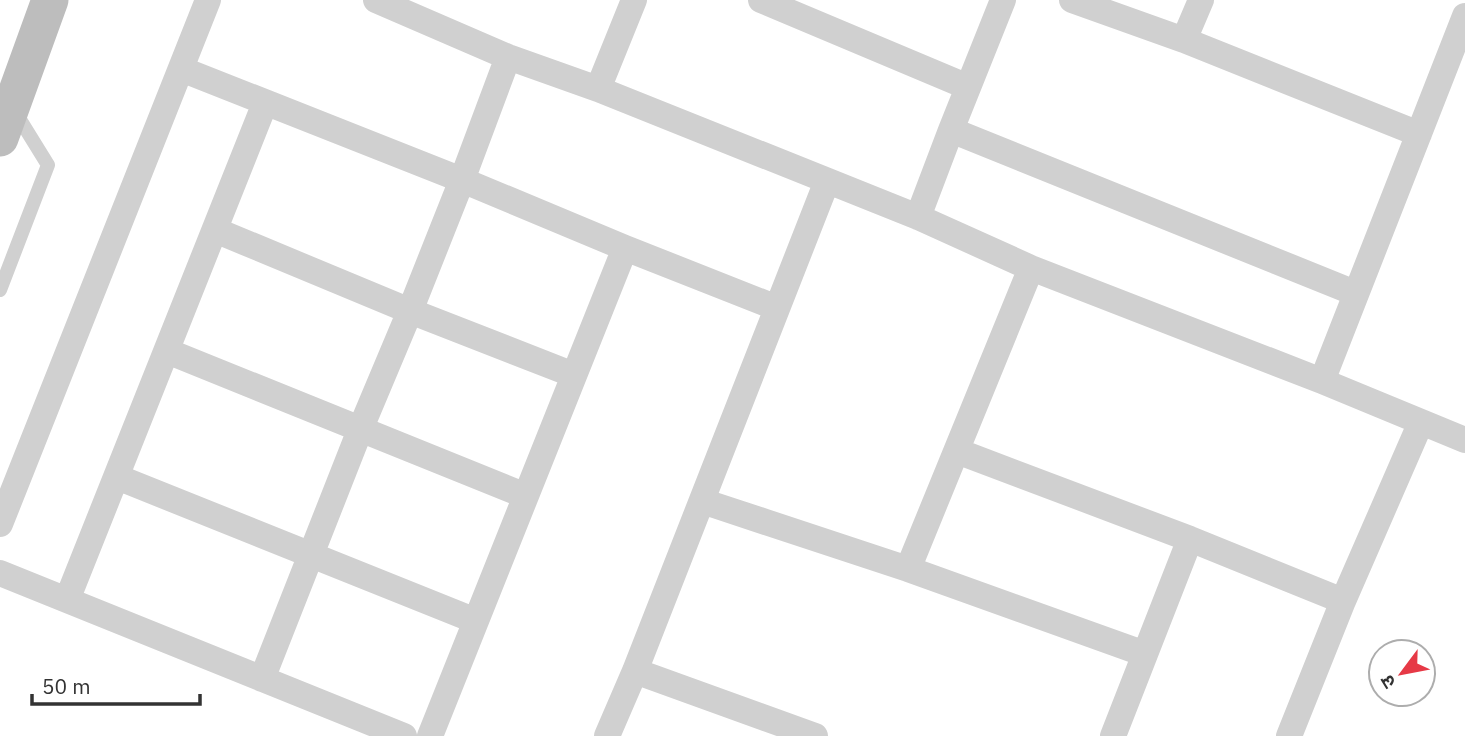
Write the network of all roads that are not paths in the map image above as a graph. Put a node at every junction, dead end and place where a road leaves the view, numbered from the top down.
1 (37, 0) edge
2 (50, 0) edge
3 (208, 0) edge
4 (376, 0) edge
5 (634, 0) edge
6 (761, 0) edge
7 (1003, 0) edge
8 (1072, 0) edge
9 (1201, 0) edge
10 (803, 8) edge
11 (1465, 16) edge
12 (1184, 40) junction
13 (508, 57) junction
14 (0, 62) edge
15 (181, 69) junction
16 (968, 87) junction
17 (598, 89) junction
18 (265, 103) junction
19 (6, 122) edge
20 (951, 130) junction
21 (1419, 134) junction
22 (462, 180) junction
23 (827, 181) junction
24 (918, 217) junction
25 (215, 230) junction
26 (625, 248) junction
27 (1031, 268) junction
28 (0, 290) edge
29 (1355, 293) junction
30 (777, 309) junction
31 (410, 311) junction
32 (167, 351) junction
33 (574, 375) junction
34 (1322, 380) junction
35 (1421, 422) junction
36 (360, 430) junction
37 (1465, 440) edge
38 (957, 451) junction
39 (117, 477) junction
40 (526, 496) junction
41 (702, 501) junction
42 (0, 524) edge
43 (1189, 539) junction
44 (310, 555) junction
45 (908, 569) junction
46 (0, 573) edge
47 (68, 600) junction
48 (1343, 601) junction
49 (476, 621) junction
50 (1145, 654) junction
51 (635, 671) junction
52 (262, 679) junction
53 (404, 736) edge
54 (430, 736) edge
55 (607, 736) edge
56 (815, 736) edge
57 (1113, 736) edge
58 (1289, 736) edge

1 - 14 street
2 - 19 street
3 - 15 street
4 - 13 street
5 - 17 street
6 - 10 street
7 - 16 street
8 - 12 street
9 - 12 street
10 - 16 street
11 - 21 street
12 - 21 street
13 - 17 street
13 - 22 street
15 - 18 street
15 - 42 street
16 - 20 street
17 - 23 street
18 - 22 street
18 - 25 street
19 - 28 lane
20 - 24 street
20 - 29 street
21 - 29 street
22 - 26 street
22 - 31 street
23 - 24 street
23 - 30 street
24 - 27 street
25 - 31 street
25 - 32 street
26 - 30 street
26 - 33 street
27 - 34 street
27 - 38 street
29 - 34 street
30 - 41 street
31 - 33 street
31 - 36 street
32 - 36 street
32 - 39 street
33 - 40 street
34 - 35 street
35 - 37 street
35 - 48 street
36 - 40 street
36 - 44 street
38 - 43 street
38 - 45 street
39 - 44 street
39 - 47 street
40 - 49 street
41 - 45 street
41 - 51 street
43 - 48 street
43 - 50 street
44 - 49 street
44 - 52 street
45 - 50 street
46 - 47 street
47 - 52 street
48 - 58 street
49 - 54 street
50 - 57 street
51 - 55 street
51 - 56 street
52 - 53 street

